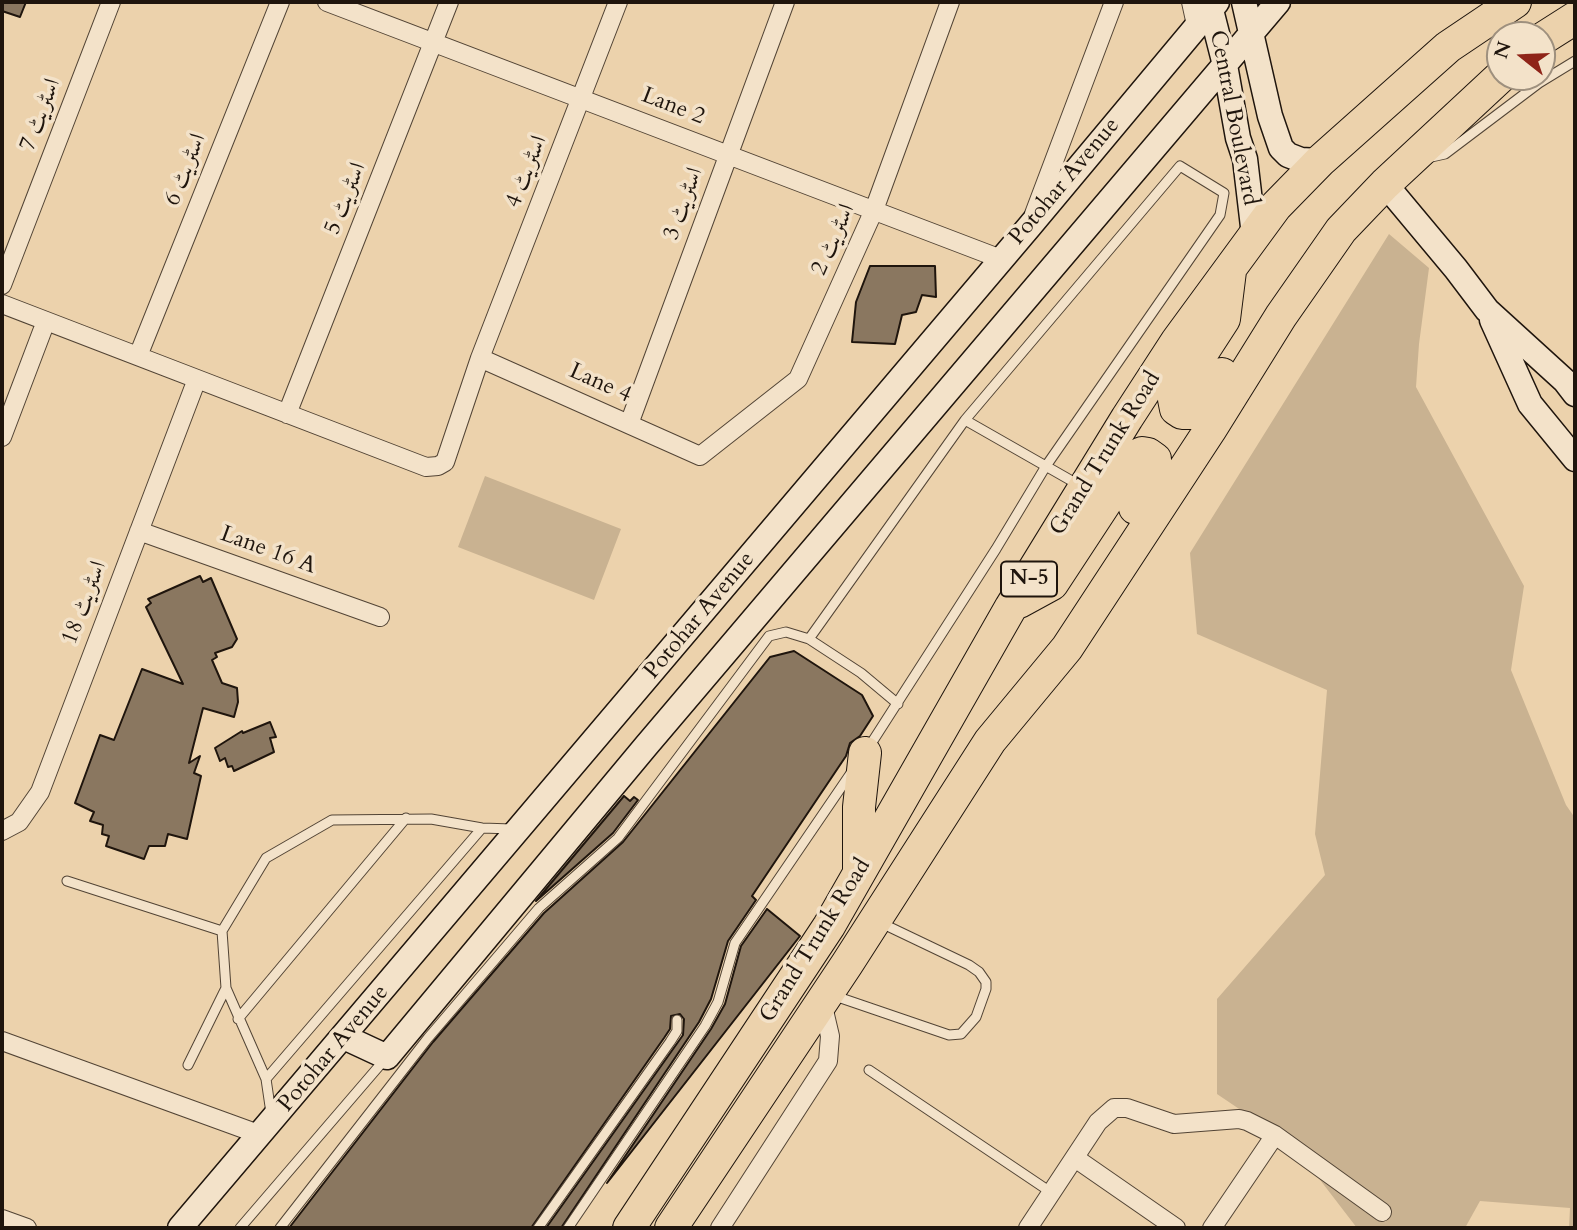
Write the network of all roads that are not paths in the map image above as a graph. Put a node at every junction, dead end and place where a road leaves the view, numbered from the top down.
1 (111, 2) edge
2 (280, 2) edge
3 (327, 2) edge
4 (449, 2) edge
5 (618, 2) edge
6 (785, 2) edge
7 (950, 2) edge
8 (1114, 2) edge
9 (1244, 2) edge
10 (1278, 2) edge
11 (1515, 2) edge
12 (1205, 8) edge
13 (1575, 18) edge
14 (1556, 30) edge
15 (1251, 34) junction
16 (434, 42) junction
17 (1575, 61) edge
18 (1225, 65) junction
19 (1486, 90) edge
20 (582, 99) junction
21 (729, 155) junction
22 (1320, 161) junction
23 (1408, 163) junction
24 (1385, 184) junction
25 (874, 210) junction
26 (1029, 227) junction
27 (1254, 235) junction
28 (1001, 259) junction
29 (1230, 268) junction
30 (2, 285) edge
31 (2, 304) edge
32 (1487, 310) junction
33 (1280, 316) junction
34 (46, 321) junction
35 (138, 356) junction
36 (480, 358) junction
37 (197, 379) junction
38 (1575, 394) edge
39 (287, 414) junction
40 (965, 419) junction
41 (629, 424) junction
42 (2, 437) edge
43 (700, 456) joint
44 (1575, 459) edge
45 (1046, 466) junction
46 (1084, 489) junction
47 (139, 531) junction
48 (1011, 607) junction
49 (380, 617) dead end
50 (809, 639) junction
51 (1067, 649) junction
52 (898, 704) junction
53 (865, 753) junction
54 (406, 818) junction
55 (482, 828) junction
56 (519, 829) junction
57 (2, 831) edge
58 (859, 874) junction
59 (68, 881) dead end
60 (875, 919) junction
61 (222, 931) junction
62 (226, 988) junction
63 (824, 997) junction
64 (238, 1019) junction
65 (677, 1020) dead end
66 (344, 1037) junction
67 (2, 1041) edge
68 (387, 1057) junction
69 (188, 1065) dead end
70 (869, 1070) dead end
71 (266, 1079) junction
72 (267, 1128) junction
73 (1275, 1135) junction
74 (1075, 1157) junction
75 (1052, 1193) junction
76 (1382, 1212) dead end
77 (636, 1218) edge
78 (2, 1219) edge
79 (680, 1222) edge
80 (27, 1228) edge
81 (180, 1228) edge
82 (240, 1228) edge
83 (280, 1228) edge
84 (538, 1228) edge
85 (568, 1228) edge
86 (609, 1228) edge
87 (720, 1228) edge
88 (1028, 1228) edge
89 (1176, 1228) edge
90 (1212, 1228) edge

1 - 30 street, اسٹریٹ 7
2 - 35 street, اسٹریٹ 6
3 - 16 street, Lane 2
4 - 16 street, اسٹریٹ 5
5 - 20 street, اسٹریٹ 4
6 - 21 street, اسٹریٹ 3
7 - 25 street, اسٹریٹ 2
8 - 26 street
9 - 15 street, Central Boulevard
10 - 15 street, Potohar Avenue
11 - 22 highway, Grand Trunk Road / N-5
12 - 18 street, Central Boulevard
12 - 26 street, Potohar Avenue
13 - 14 highway
15 - 18 street, Potohar Avenue
15 - 22 street, Central Boulevard
16 - 20 street, Lane 2
16 - 39 street, اسٹریٹ 5
17 - 23 lane
18 - 27 street, Central Boulevard
18 - 68 street, Potohar Avenue
19 - 23 highway, Grand Trunk Road
20 - 21 street, Lane 2
20 - 36 street, اسٹریٹ 4
21 - 25 street, Lane 2
21 - 41 street, اسٹریٹ 3
22 - 27 highway, Grand Trunk Road / N-5
23 - 24 highway, Grand Trunk Road
24 - 32 street
24 - 33 highway, Grand Trunk Road
25 - 28 street, Lane 2
25 - 43 street, اسٹریٹ 2
26 - 28 street, Potohar Avenue
27 - 29 highway, Grand Trunk Road / N-5
28 - 56 street, Potohar Avenue
29 - 33 highway
29 - 46 highway, Grand Trunk Road / N-5
31 - 34 street
32 - 38 street
32 - 44 street
33 - 51 highway, Grand Trunk Road
34 - 35 street
34 - 42 street
35 - 37 street
36 - 39 street, اسٹریٹ 4
36 - 41 street, Lane 4
37 - 39 street
37 - 47 street, اسٹریٹ 18
40 - 45 lane
40 - 45 lane
40 - 50 lane
41 - 43 street, Lane 4
45 - 46 lane
45 - 52 lane
46 - 48 highway, Grand Trunk Road / N-5
47 - 49 street, Lane 16 A
47 - 57 street, اسٹریٹ 18
48 - 51 highway
48 - 58 highway, Grand Trunk Road / N-5
50 - 52 lane
50 - 83 lane
51 - 60 highway, Grand Trunk Road
52 - 53 lane
53 - 58 highway
53 - 85 lane
54 - 55 lane
54 - 61 lane
54 - 64 lane
55 - 56 lane
55 - 71 lane
56 - 66 street, Potohar Avenue
58 - 77 highway, Grand Trunk Road / N-5
59 - 61 lane
60 - 63 highway, Grand Trunk Road
60 - 63 lane
61 - 62 lane
62 - 64 lane
62 - 69 lane
63 - 79 highway, Grand Trunk Road
63 - 87 street
64 - 71 lane
65 - 84 lane
66 - 68 street
66 - 72 street, Potohar Avenue
67 - 72 street
68 - 82 lane
70 - 75 lane
71 - 72 lane
72 - 81 street, Potohar Avenue
73 - 74 street
73 - 76 street
73 - 90 street
74 - 75 street
74 - 89 street
75 - 88 street
77 - 86 highway
78 - 80 street

